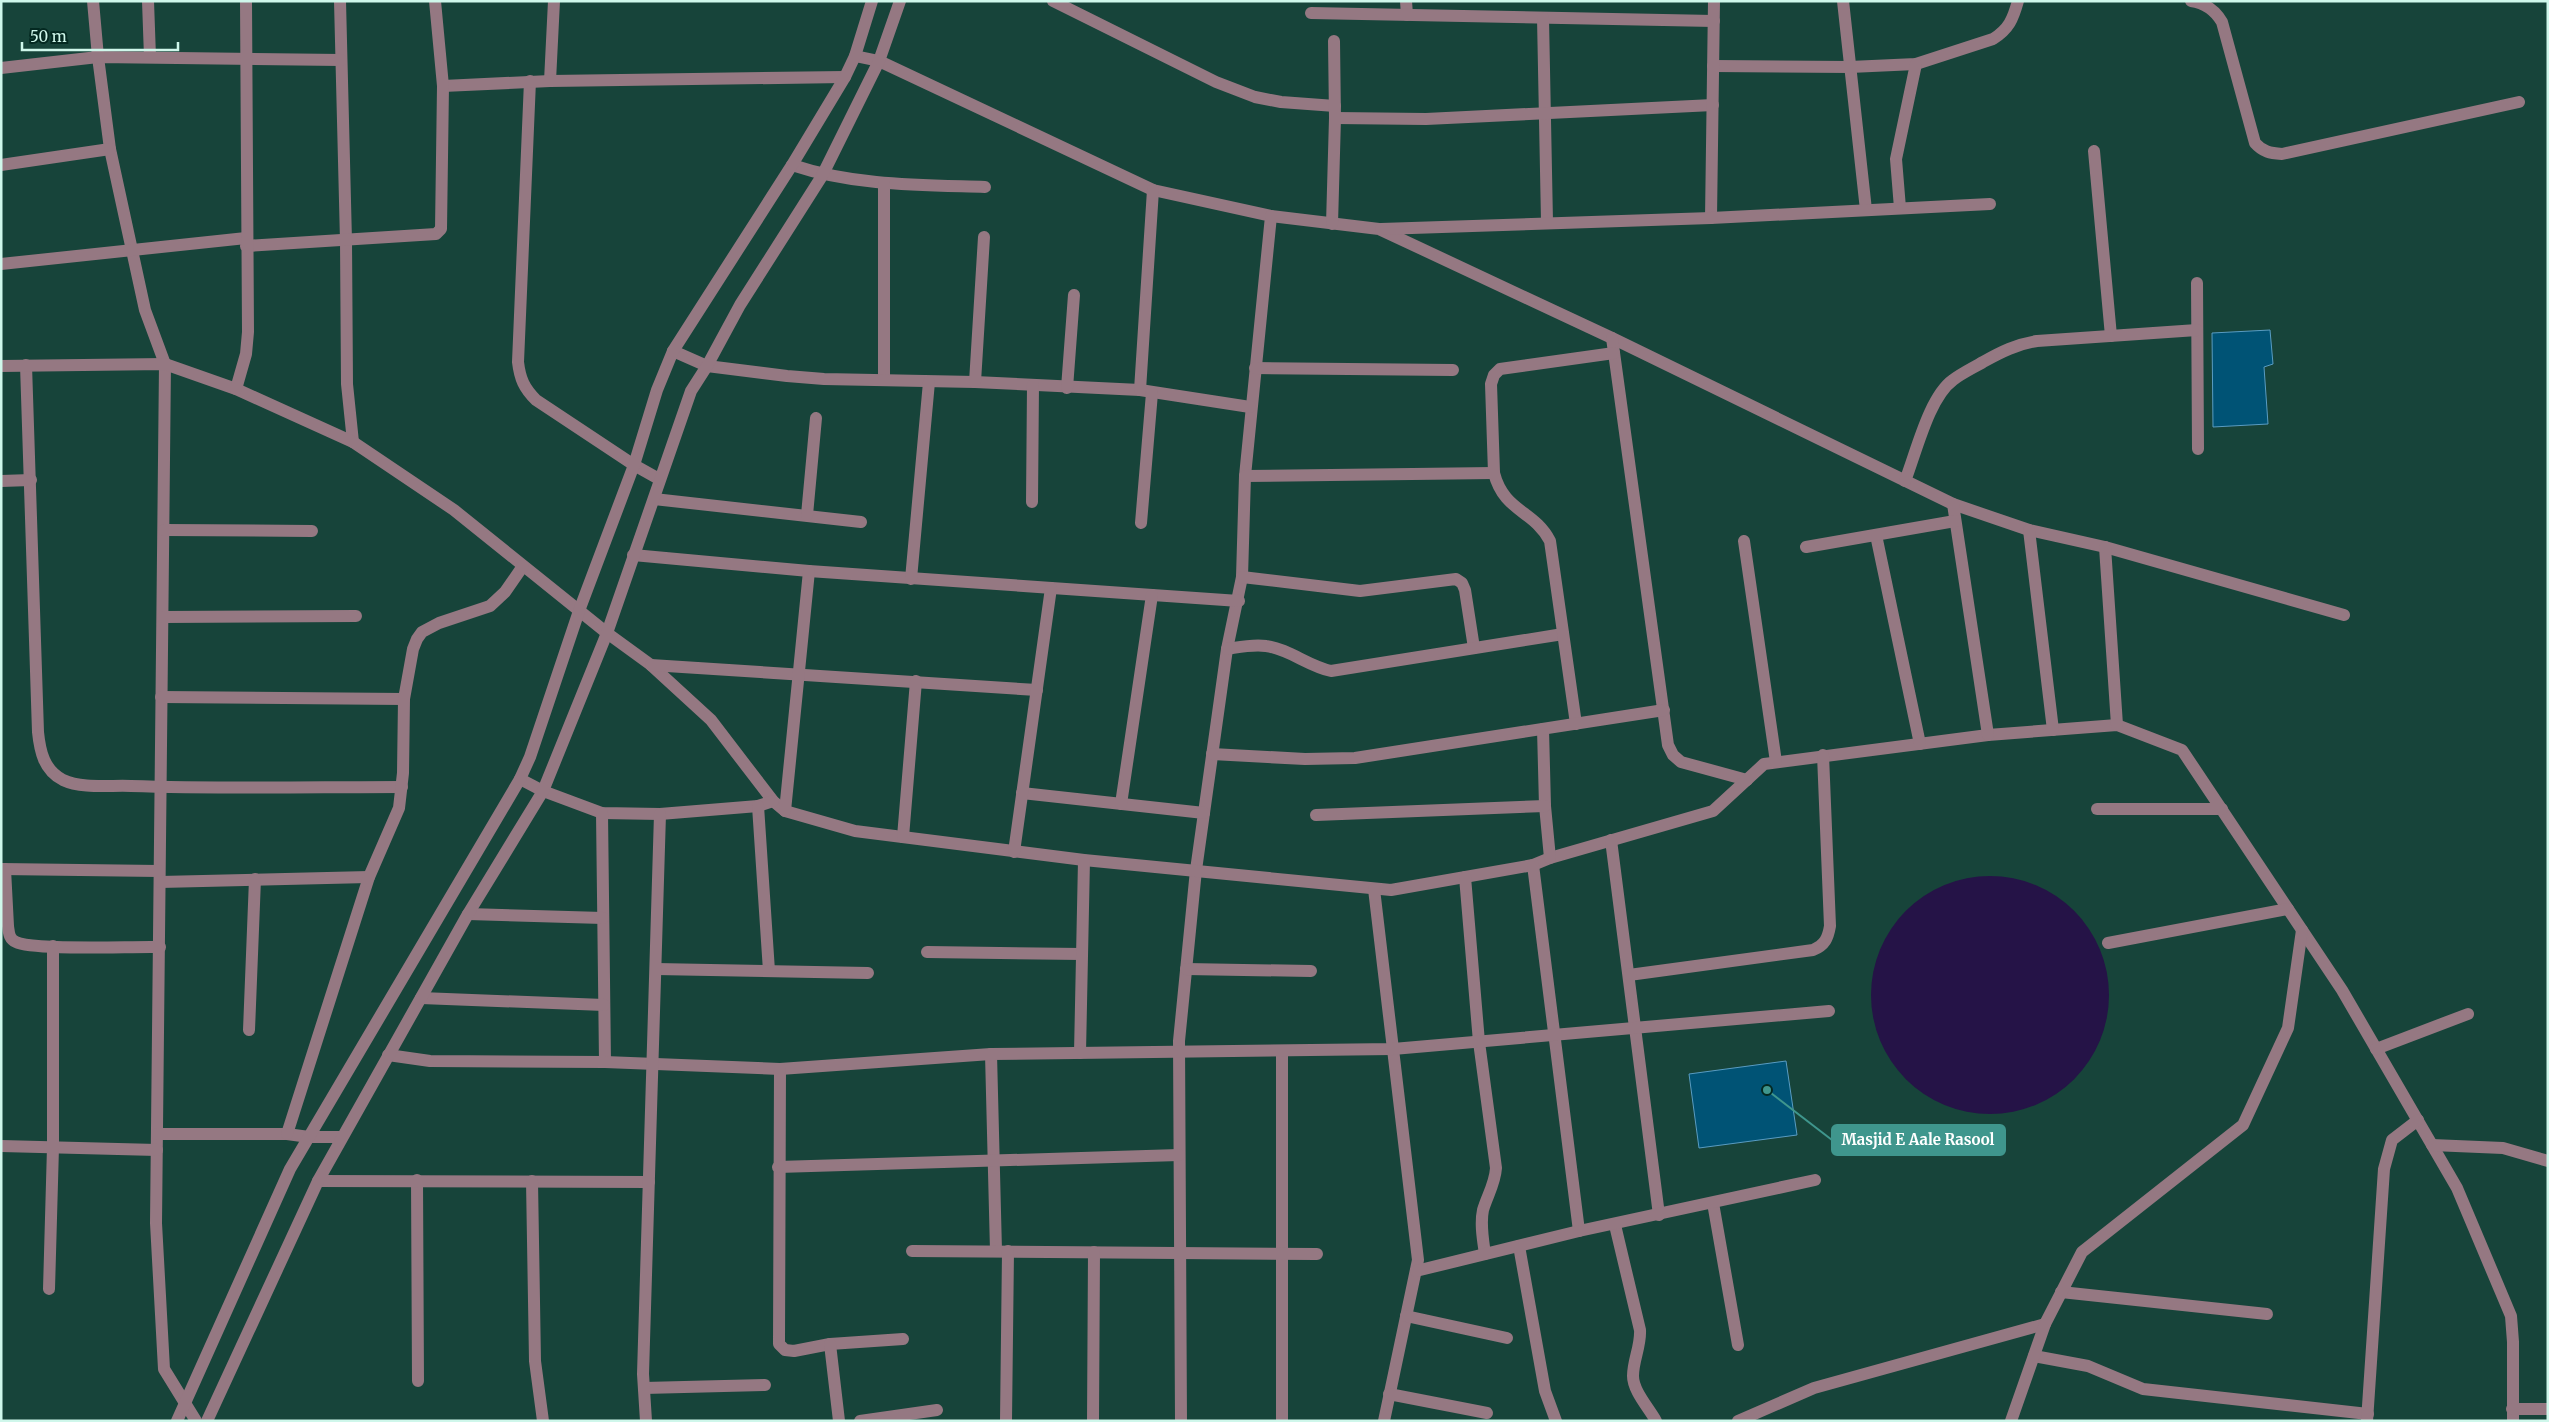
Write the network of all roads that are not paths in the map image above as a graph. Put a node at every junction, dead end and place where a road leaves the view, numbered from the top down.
1 (93, 1) edge
2 (148, 1) edge
3 (246, 1) edge
4 (340, 1) edge
5 (435, 1) edge
6 (554, 1) edge
7 (872, 1) edge
8 (900, 1) edge
9 (1053, 1) edge
10 (1406, 1) edge
11 (1714, 1) edge
12 (1843, 1) edge
13 (2018, 1) edge
14 (2191, 1) edge
15 (1312, 13) dead end
16 (1407, 15) junction
17 (1543, 18) junction
18 (1714, 21) junction
19 (1334, 41) dead end
20 (855, 56) junction
21 (98, 57) junction
22 (150, 57) junction
23 (248, 57) junction
24 (341, 60) junction
25 (879, 61) junction
26 (1916, 64) junction
27 (1713, 66) junction
28 (1850, 67) junction
29 (1, 68) edge
30 (845, 77) junction
31 (550, 81) junction
32 (530, 82) junction
33 (443, 86) junction
34 (2519, 102) dead end
35 (1713, 105) junction
36 (1335, 112) junction
37 (1545, 114) junction
38 (110, 149) junction
39 (2094, 151) dead end
40 (1, 165) edge
41 (792, 166) junction
42 (822, 176) junction
43 (884, 184) junction
44 (986, 187) dead end
45 (1154, 190) junction
46 (1990, 204) dead end
47 (1900, 208) junction
48 (1866, 210) junction
49 (1271, 216) junction
50 (1711, 218) junction
51 (1547, 222) junction
52 (1332, 224) junction
53 (1379, 229) junction
54 (984, 237) dead end
55 (346, 241) junction
56 (246, 242) junction
57 (132, 249) junction
58 (1, 264) edge
59 (2196, 283) dead end
60 (1074, 295) dead end
61 (2197, 330) junction
62 (2111, 336) junction
63 (1612, 338) junction
64 (673, 351) junction
65 (1614, 353) junction
66 (165, 364) junction
67 (26, 365) junction
68 (1, 366) edge
69 (707, 366) junction
70 (1256, 368) junction
71 (1453, 370) dead end
72 (884, 380) junction
73 (929, 382) junction
74 (975, 382) junction
75 (1033, 385) junction
76 (236, 388) junction
77 (1067, 388) junction
78 (1146, 392) junction
79 (1250, 407) junction
80 (816, 418) dead end
81 (354, 442) junction
82 (2198, 450) dead end
83 (634, 465) junction
84 (1494, 473) junction
85 (1245, 476) junction
86 (659, 479) junction
87 (31, 480) junction
88 (1905, 481) junction
89 (1, 482) edge
90 (654, 499) junction
91 (1032, 502) dead end
92 (1953, 504) junction
93 (807, 515) junction
94 (1955, 521) junction
95 (861, 522) dead end
96 (1140, 523) dead end
97 (164, 530) junction
98 (2029, 530) junction
99 (312, 531) dead end
100 (1876, 535) junction
101 (1744, 541) dead end
102 (1806, 547) dead end
103 (2105, 547) junction
104 (633, 555) junction
105 (523, 566) junction
106 (809, 571) junction
107 (1242, 577) junction
108 (911, 579) junction
109 (1051, 588) junction
110 (1152, 595) junction
111 (1239, 601) junction
112 (580, 612) junction
113 (356, 616) dead end
114 (2344, 616) dead end
115 (163, 617) junction
116 (607, 633) junction
117 (1563, 634) junction
118 (1474, 648) junction
119 (1227, 649) junction
120 (651, 665) junction
121 (798, 674) junction
122 (916, 681) junction
123 (1037, 690) junction
124 (162, 697) junction
125 (404, 699) junction
126 (1664, 710) junction
127 (1576, 724) junction
128 (2117, 725) junction
129 (1543, 729) junction
130 (2053, 730) junction
131 (1988, 735) junction
132 (1920, 744) junction
133 (1212, 754) junction
134 (1823, 755) junction
135 (1776, 762) junction
136 (520, 780) junction
137 (1747, 780) junction
138 (160, 787) junction
139 (402, 787) junction
140 (543, 791) junction
141 (1022, 793) junction
142 (773, 801) junction
143 (1121, 804) junction
144 (758, 806) junction
145 (1545, 806) junction
146 (2097, 809) dead end
147 (2222, 809) junction
148 (785, 811) junction
149 (602, 813) junction
150 (1204, 813) junction
151 (660, 814) junction
152 (1316, 815) dead end
153 (903, 837) junction
154 (1611, 840) junction
155 (1014, 852) junction
156 (1550, 858) junction
157 (1084, 860) junction
158 (1533, 865) junction
159 (3, 869) edge
160 (1196, 870) junction
161 (160, 876) junction
162 (369, 877) junction
163 (1465, 878) junction
164 (255, 879) junction
165 (1374, 889) junction
166 (2288, 909) junction
167 (468, 914) junction
168 (603, 918) junction
169 (2302, 930) junction
170 (2108, 943) dead end
171 (53, 946) junction
172 (160, 946) junction
173 (927, 952) dead end
174 (1082, 954) junction
175 (656, 969) junction
176 (1186, 969) junction
177 (1311, 971) dead end
178 (769, 972) junction
179 (868, 973) dead end
180 (1628, 975) junction
181 (421, 998) junction
182 (604, 1006) junction
183 (1829, 1011) dead end
184 (2468, 1014) dead end
185 (249, 1030) dead end
186 (1635, 1030) junction
187 (1554, 1037) junction
188 (1479, 1042) junction
189 (1393, 1049) junction
190 (2376, 1049) junction
191 (1282, 1051) junction
192 (1179, 1052) junction
193 (1080, 1053) junction
194 (991, 1054) junction
195 (388, 1055) junction
196 (605, 1062) junction
197 (653, 1064) junction
198 (780, 1069) junction
199 (2418, 1120) junction
200 (158, 1134) junction
201 (287, 1134) junction
202 (310, 1137) junction
203 (342, 1137) junction
204 (2432, 1145) junction
205 (1, 1146) edge
206 (53, 1147) junction
207 (157, 1150) junction
208 (1179, 1155) junction
209 (994, 1161) junction
210 (2548, 1161) edge
211 (778, 1167) junction
212 (418, 1180) junction
213 (1815, 1180) dead end
214 (318, 1181) junction
215 (532, 1181) junction
216 (649, 1182) junction
217 (1712, 1203) junction
218 (1659, 1215) junction
219 (1615, 1225) junction
220 (1579, 1232) junction
221 (1520, 1246) junction
222 (912, 1251) dead end
223 (1002, 1251) junction
224 (1094, 1252) junction
225 (1180, 1253) junction
226 (1283, 1254) junction
227 (1317, 1254) dead end
228 (1485, 1254) junction
229 (1416, 1271) junction
230 (49, 1289) dead end
231 (2061, 1292) junction
232 (2267, 1314) dead end
233 (1406, 1316) junction
234 (2045, 1324) junction
235 (1507, 1338) dead end
236 (903, 1339) dead end
237 (830, 1344) junction
238 (1738, 1345) dead end
239 (2034, 1356) junction
240 (418, 1380) dead end
241 (764, 1385) dead end
242 (644, 1388) junction
243 (1389, 1394) junction
244 (185, 1403) junction
245 (2548, 1409) edge
246 (937, 1410) dead end
247 (1487, 1413) dead end
248 (2512, 1415) edge
249 (2368, 1418) edge
250 (177, 1421) edge
251 (196, 1421) edge
252 (207, 1421) edge
253 (543, 1421) edge
254 (646, 1421) edge
255 (840, 1421) edge
256 (860, 1421) edge
257 (1006, 1421) edge
258 (1093, 1421) edge
259 (1181, 1421) edge
260 (1282, 1421) edge
261 (1384, 1421) edge
262 (1556, 1421) edge
263 (1656, 1421) edge
264 (1738, 1421) edge
265 (2011, 1421) edge

1 - 21 street
2 - 22 street
3 - 23 street
4 - 24 street
5 - 33 street
6 - 31 street
7 - 20 street
8 - 25 street
9 - 36 street
10 - 16 street
11 - 18 street
12 - 28 street
13 - 26 street
14 - 34 street
15 - 16 street
16 - 17 street
17 - 18 street
17 - 37 street
18 - 27 street
19 - 36 street
20 - 25 street
20 - 30 street
21 - 22 street
21 - 29 street
21 - 38 street
22 - 23 street
23 - 24 street
23 - 56 street
24 - 55 street
25 - 42 street
25 - 45 street
26 - 28 street
26 - 47 street
27 - 28 street
27 - 35 street
28 - 48 street
30 - 31 street
30 - 41 street
31 - 32 street
32 - 33 street
32 - 83 street
33 - 55 street
35 - 37 street
35 - 50 street
36 - 37 street
36 - 52 street
37 - 51 street
38 - 40 street
38 - 57 street
39 - 62 street
41 - 42 street
41 - 64 street
42 - 43 street
42 - 69 street
43 - 44 street
43 - 72 street
45 - 49 street
45 - 78 street
46 - 47 street
47 - 48 street
48 - 50 street
49 - 52 street
49 - 70 street
50 - 51 street
51 - 53 street
52 - 53 street
53 - 63 street
54 - 74 street
55 - 56 street
55 - 81 street
56 - 57 street
56 - 76 street
57 - 58 street
57 - 66 street
59 - 61 street
60 - 77 street
61 - 62 street
61 - 82 street
62 - 88 street
63 - 65 street
63 - 88 street
64 - 69 street
64 - 83 street
65 - 84 street
65 - 126 street
66 - 67 street
66 - 76 street
66 - 97 street
67 - 68 street
67 - 87 street
69 - 72 street
69 - 86 street
70 - 71 street
70 - 79 street
72 - 73 street
73 - 74 street
73 - 108 street
74 - 75 street
75 - 77 street
75 - 91 street
76 - 81 street
77 - 78 street
78 - 79 street
78 - 96 street
79 - 85 street
80 - 93 street
81 - 105 street
83 - 86 street
83 - 112 street
84 - 85 street
84 - 117 street
85 - 107 street
86 - 90 street
87 - 89 street
87 - 138 street
88 - 92 street
90 - 93 street
90 - 104 street
92 - 94 street
92 - 98 street
93 - 95 street
94 - 100 street
94 - 131 street
97 - 99 street
97 - 115 street
98 - 103 street
98 - 130 street
100 - 102 street
100 - 132 street
101 - 135 street
103 - 114 street
103 - 128 street
104 - 106 street
104 - 116 street
105 - 112 street
105 - 125 street
106 - 108 street
106 - 121 street
107 - 111 street
107 - 118 street
108 - 109 street
109 - 110 street
109 - 123 street
110 - 111 street
110 - 143 street
111 - 119 street
112 - 116 street
112 - 136 street
113 - 115 street
115 - 124 street
116 - 120 street
116 - 140 street
117 - 118 street
117 - 127 street
118 - 119 street
119 - 133 street
120 - 121 street
120 - 142 street
121 - 122 street
121 - 148 street
122 - 123 street
122 - 153 street
123 - 141 street
124 - 125 street
124 - 138 street
125 - 139 street
126 - 127 street
126 - 137 street
127 - 129 street
128 - 130 street
128 - 147 street
129 - 133 street
129 - 145 street
130 - 131 street
131 - 132 street
132 - 134 street
133 - 150 street
134 - 135 street
134 - 180 street
135 - 137 street
136 - 140 street
136 - 202 street
137 - 154 street
138 - 139 street
138 - 161 street
139 - 162 street
140 - 149 street
140 - 167 street
141 - 143 street
141 - 155 street
142 - 144 street
142 - 148 street
143 - 150 street
144 - 151 street
144 - 178 street
145 - 152 street
145 - 156 street
146 - 147 street
147 - 166 street
148 - 153 street
149 - 151 street
149 - 168 street
150 - 160 street
151 - 175 street
153 - 155 street
154 - 156 street
154 - 180 street
155 - 157 street
156 - 158 street
157 - 160 street
157 - 174 street
158 - 163 street
158 - 187 street
159 - 161 street
159 - 171 street
160 - 165 street
160 - 176 street
161 - 164 street
161 - 172 street
162 - 164 street
162 - 201 street
163 - 165 street
163 - 188 street
164 - 185 street
165 - 189 street
166 - 169 street
166 - 170 street
167 - 168 street
167 - 181 street
168 - 182 street
169 - 190 street
169 - 231 street
171 - 172 street
171 - 206 street
172 - 200 street
173 - 174 street
174 - 193 street
175 - 178 street
175 - 197 street
176 - 177 street
176 - 192 street
178 - 179 street
180 - 186 street
181 - 182 street
181 - 195 street
182 - 196 street
183 - 186 street
184 - 190 street
186 - 187 street
186 - 218 street
187 - 188 street
187 - 220 street
188 - 189 street
188 - 228 street
189 - 191 street
189 - 229 street
190 - 199 street
191 - 192 street
191 - 226 street
192 - 193 street
192 - 208 street
193 - 194 street
194 - 198 street
194 - 209 street
195 - 196 street
195 - 203 street
196 - 197 street
197 - 198 street
197 - 216 street
198 - 211 street
199 - 204 street
199 - 249 street
200 - 201 street
200 - 207 street
201 - 202 street
202 - 203 street
202 - 244 street
203 - 214 street
204 - 210 street
204 - 248 street
205 - 206 street
206 - 207 street
206 - 230 street
207 - 244 street
208 - 209 street
208 - 225 street
209 - 211 street
209 - 223 street
211 - 237 street
212 - 214 street
212 - 215 street
212 - 240 street
213 - 217 street
214 - 252 street
215 - 216 street
215 - 253 street
216 - 242 street
217 - 218 street
217 - 238 street
218 - 219 street
219 - 220 street
219 - 263 street
220 - 221 street
221 - 228 street
221 - 262 street
222 - 223 street
223 - 224 street
223 - 257 street
224 - 225 street
224 - 258 street
225 - 226 street
225 - 259 street
226 - 227 street
226 - 260 street
228 - 229 street
229 - 233 street
231 - 232 street
231 - 234 street
233 - 235 street
233 - 243 street
234 - 239 street
234 - 264 street
236 - 237 street
237 - 255 street
239 - 249 street
239 - 265 street
241 - 242 street
242 - 254 street
243 - 247 street
243 - 261 street
244 - 250 street
244 - 251 street
245 - 248 street
246 - 256 street

